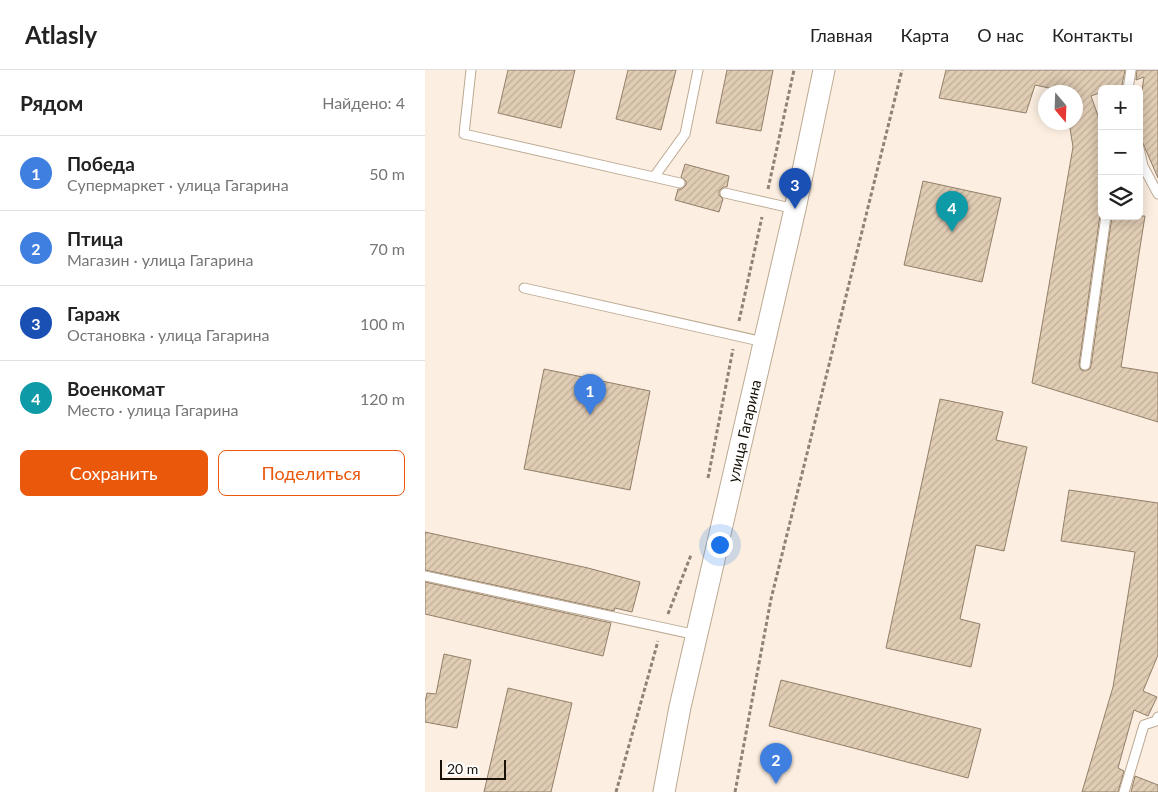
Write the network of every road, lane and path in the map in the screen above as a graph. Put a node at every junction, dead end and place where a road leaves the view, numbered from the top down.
1 (471, 70) edge
2 (698, 70) edge
3 (794, 70) edge
4 (824, 70) edge
5 (902, 70) edge
6 (1131, 70) edge
7 (1129, 85) edge
8 (1143, 176) edge
9 (654, 177) junction
10 (680, 183) dead end
11 (725, 193) dead end
12 (1158, 194) edge
13 (765, 202) junction
14 (795, 209) junction
15 (1105, 220) edge
16 (524, 288) dead end
17 (736, 336) junction
18 (765, 342) junction
19 (1085, 365) dead end
20 (707, 486) dead end
21 (693, 551) dead end
22 (425, 576) edge
23 (662, 628) junction
24 (697, 635) junction
25 (1158, 717) edge
26 (616, 792) edge
27 (664, 792) edge
28 (735, 792) edge
29 (1124, 792) edge

1 - 9 lane
2 - 9 lane
3 - 13 path
4 - 14 street, улица Гагарина
5 - 28 path
6 - 7 lane
8 - 12 lane
9 - 10 lane
11 - 13 lane
13 - 14 lane
13 - 17 path
14 - 18 street, улица Гагарина
15 - 19 lane
16 - 17 lane
17 - 18 lane
17 - 20 path
18 - 24 street, улица Гагарина
21 - 23 path
22 - 23 lane
23 - 24 lane
23 - 26 path
24 - 27 street, улица Гагарина
25 - 29 lane

